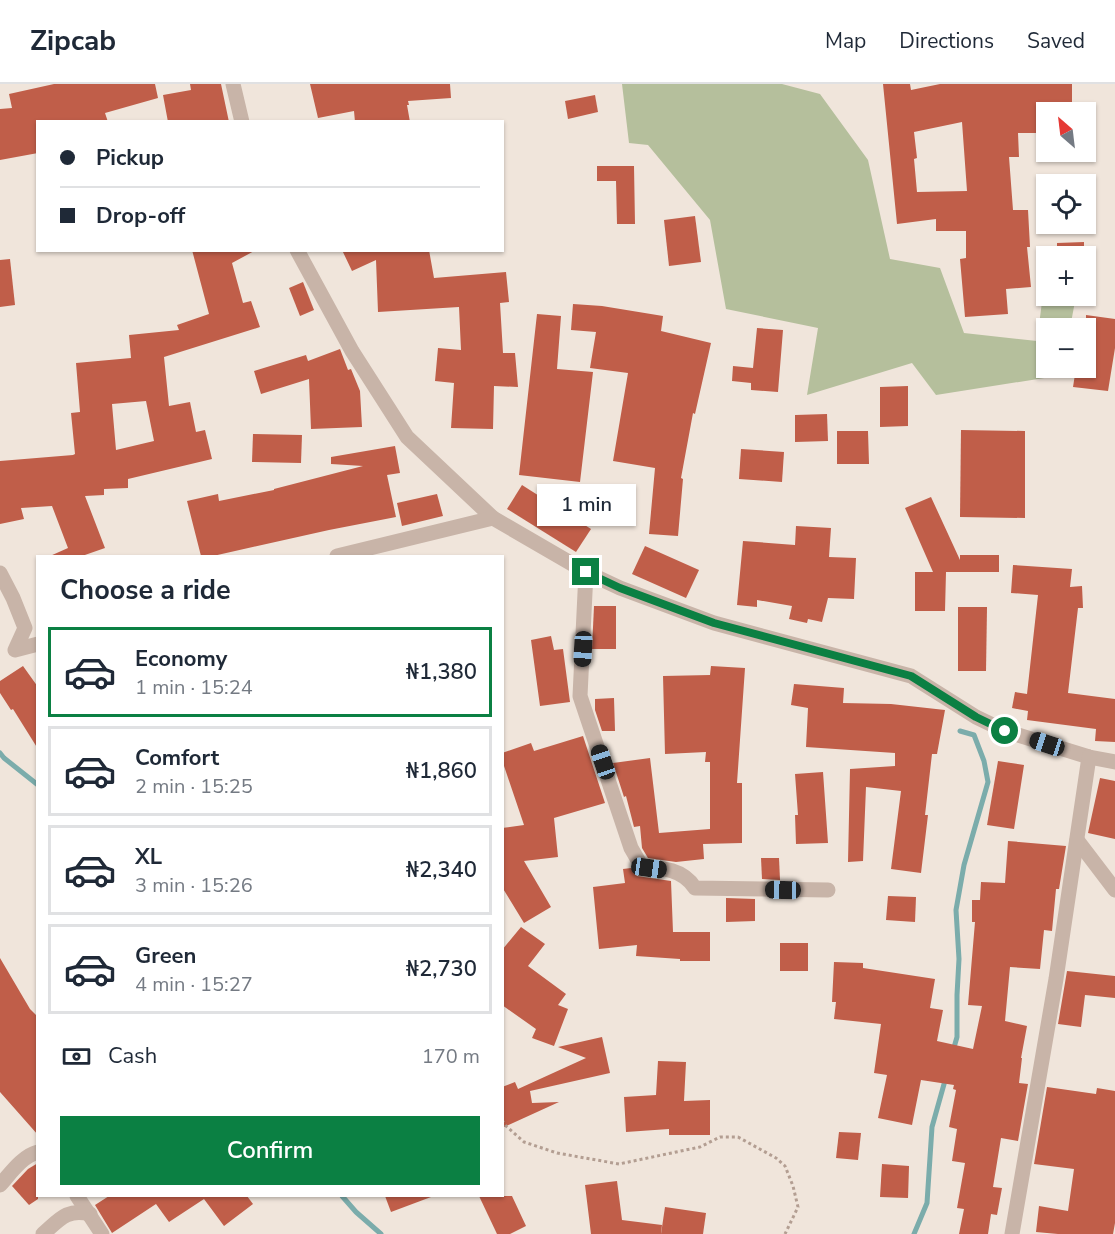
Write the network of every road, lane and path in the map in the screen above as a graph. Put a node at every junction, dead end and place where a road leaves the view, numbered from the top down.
1 (233, 84) edge
2 (242, 120) edge
3 (298, 252) edge
4 (493, 518) junction
5 (341, 555) edge
6 (586, 572) junction
7 (0, 573) edge
8 (36, 645) edge
9 (1089, 757) junction
10 (1115, 762) edge
11 (1077, 840) junction
12 (828, 890) dead end
13 (1115, 890) edge
14 (504, 1123) edge
15 (36, 1152) edge
16 (0, 1185) edge
17 (78, 1197) edge
18 (90, 1214) junction
19 (43, 1234) edge
20 (102, 1234) edge
21 (785, 1234) edge
22 (1012, 1234) edge

1 - 2 street
3 - 4 street
4 - 5 street
4 - 6 street
6 - 9 street
6 - 12 street
7 - 8 street
9 - 10 street
9 - 11 street
11 - 13 street
11 - 22 street
14 - 21 path
15 - 16 street
17 - 18 street
18 - 19 street
18 - 20 street

